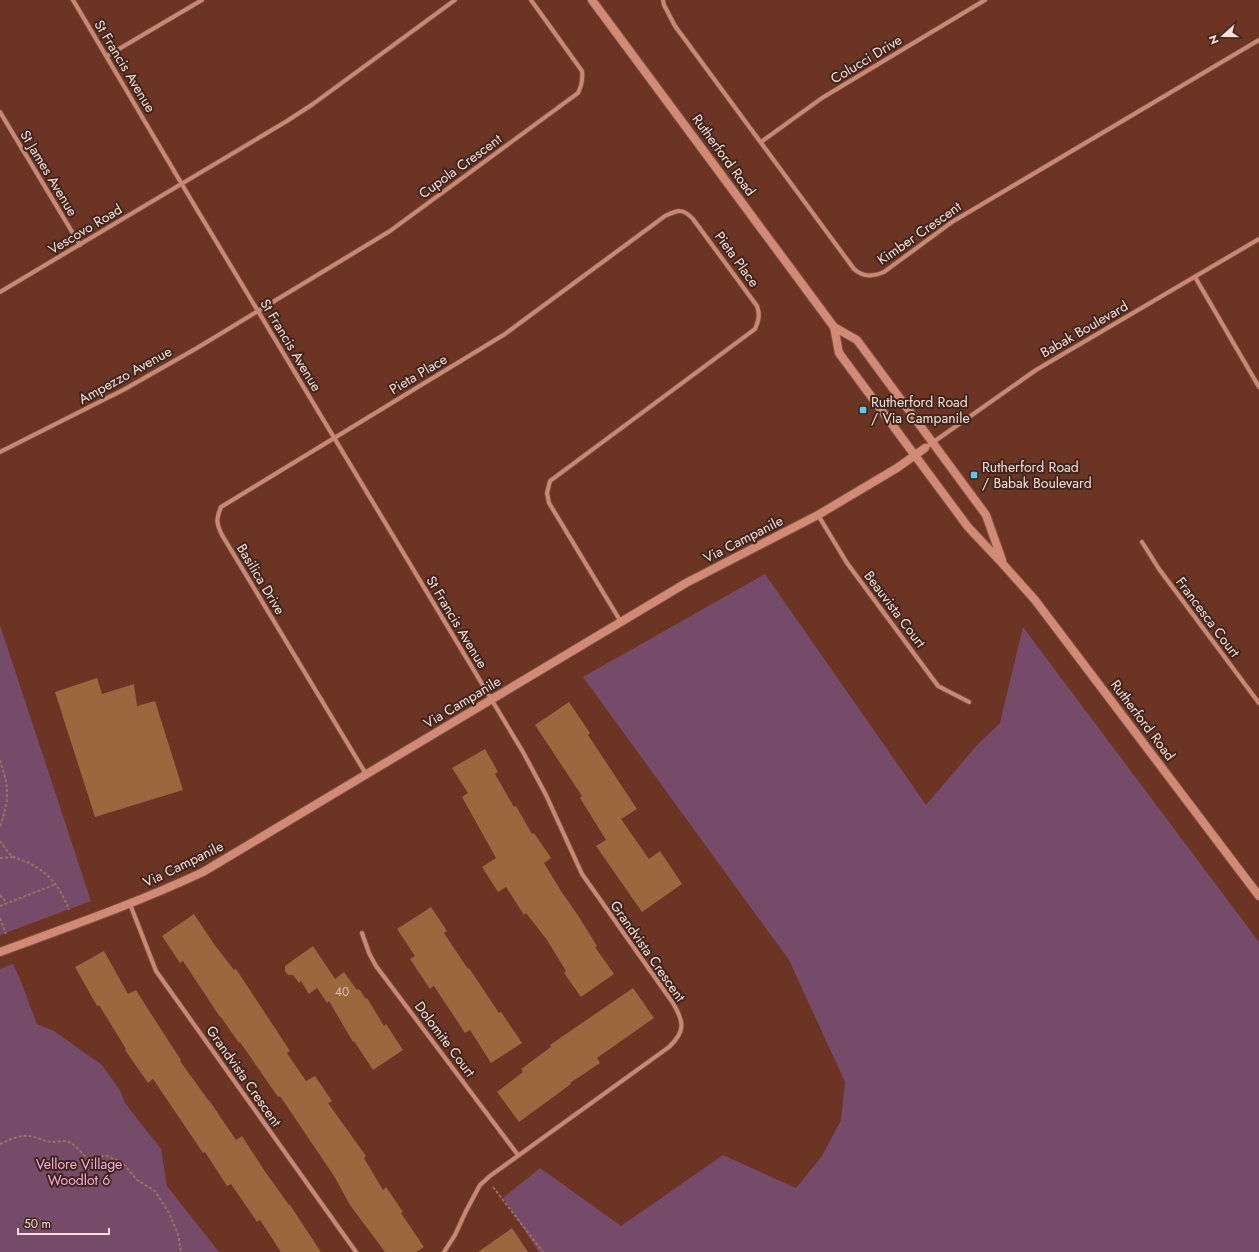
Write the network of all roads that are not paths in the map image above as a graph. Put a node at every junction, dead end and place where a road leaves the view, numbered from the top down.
1 (73, 0) edge
2 (202, 0) edge
3 (455, 0) edge
4 (531, 0) edge
5 (592, 0) edge
6 (663, 0) edge
7 (985, 0) edge
8 (1259, 40) edge
9 (107, 56) junction
10 (0, 112) edge
11 (761, 142) junction
12 (182, 184) junction
13 (1259, 239) edge
14 (80, 245) junction
15 (1195, 277) junction
16 (0, 292) edge
17 (258, 311) junction
18 (834, 327) junction
19 (1259, 387) edge
20 (334, 438) junction
21 (933, 443) junction
22 (925, 448) joint
23 (0, 452) edge
24 (915, 455) junction
25 (818, 515) junction
26 (1142, 542) dead end
27 (1002, 563) junction
28 (621, 622) junction
29 (491, 700) junction
30 (969, 702) dead end
31 (1259, 703) edge
32 (366, 774) junction
33 (1259, 896) edge
34 (130, 904) junction
35 (362, 933) dead end
36 (0, 952) edge
37 (518, 1155) junction
38 (356, 1252) edge
39 (444, 1252) edge

1 - 9 street, St Francis Avenue
2 - 9 street
3 - 12 street
4 - 17 street, Cupola Crescent
5 - 18 main road, Rutherford Road
6 - 11 street, Kimber Crescent
7 - 11 street, Colucci Drive
8 - 11 street, Kimber Crescent
9 - 12 street, St Francis Avenue
10 - 14 street, St James Avenue
12 - 14 street, Vescovo Road
12 - 17 street, St Francis Avenue
13 - 15 street, Babak Boulevard
14 - 16 street, Vescovo Road
15 - 19 street
15 - 21 street, Babak Boulevard
17 - 20 street, St Francis Avenue
17 - 23 street, Ampezzo Avenue
18 - 21 main road, Rutherford Road
18 - 24 main road, Rutherford Road
20 - 28 street, Pieta Place
20 - 29 street, St Francis Avenue
20 - 32 street, Basilica Drive
21 - 22 street, Babak Boulevard
21 - 27 main road, Rutherford Road
22 - 24 main road, Via Campanile
24 - 25 main road, Via Campanile
24 - 27 main road, Rutherford Road
25 - 28 main road, Via Campanile
25 - 30 street, Beauvista Court
26 - 31 street, Francesca Court
27 - 33 main road, Rutherford Road
28 - 29 main road, Via Campanile
29 - 32 main road, Via Campanile
29 - 37 street, Grandvista Crescent
32 - 34 main road, Via Campanile
34 - 36 main road, Via Campanile
34 - 38 street, Grandvista Crescent
35 - 37 street, Dolomite Court
37 - 39 street, Grandvista Crescent

